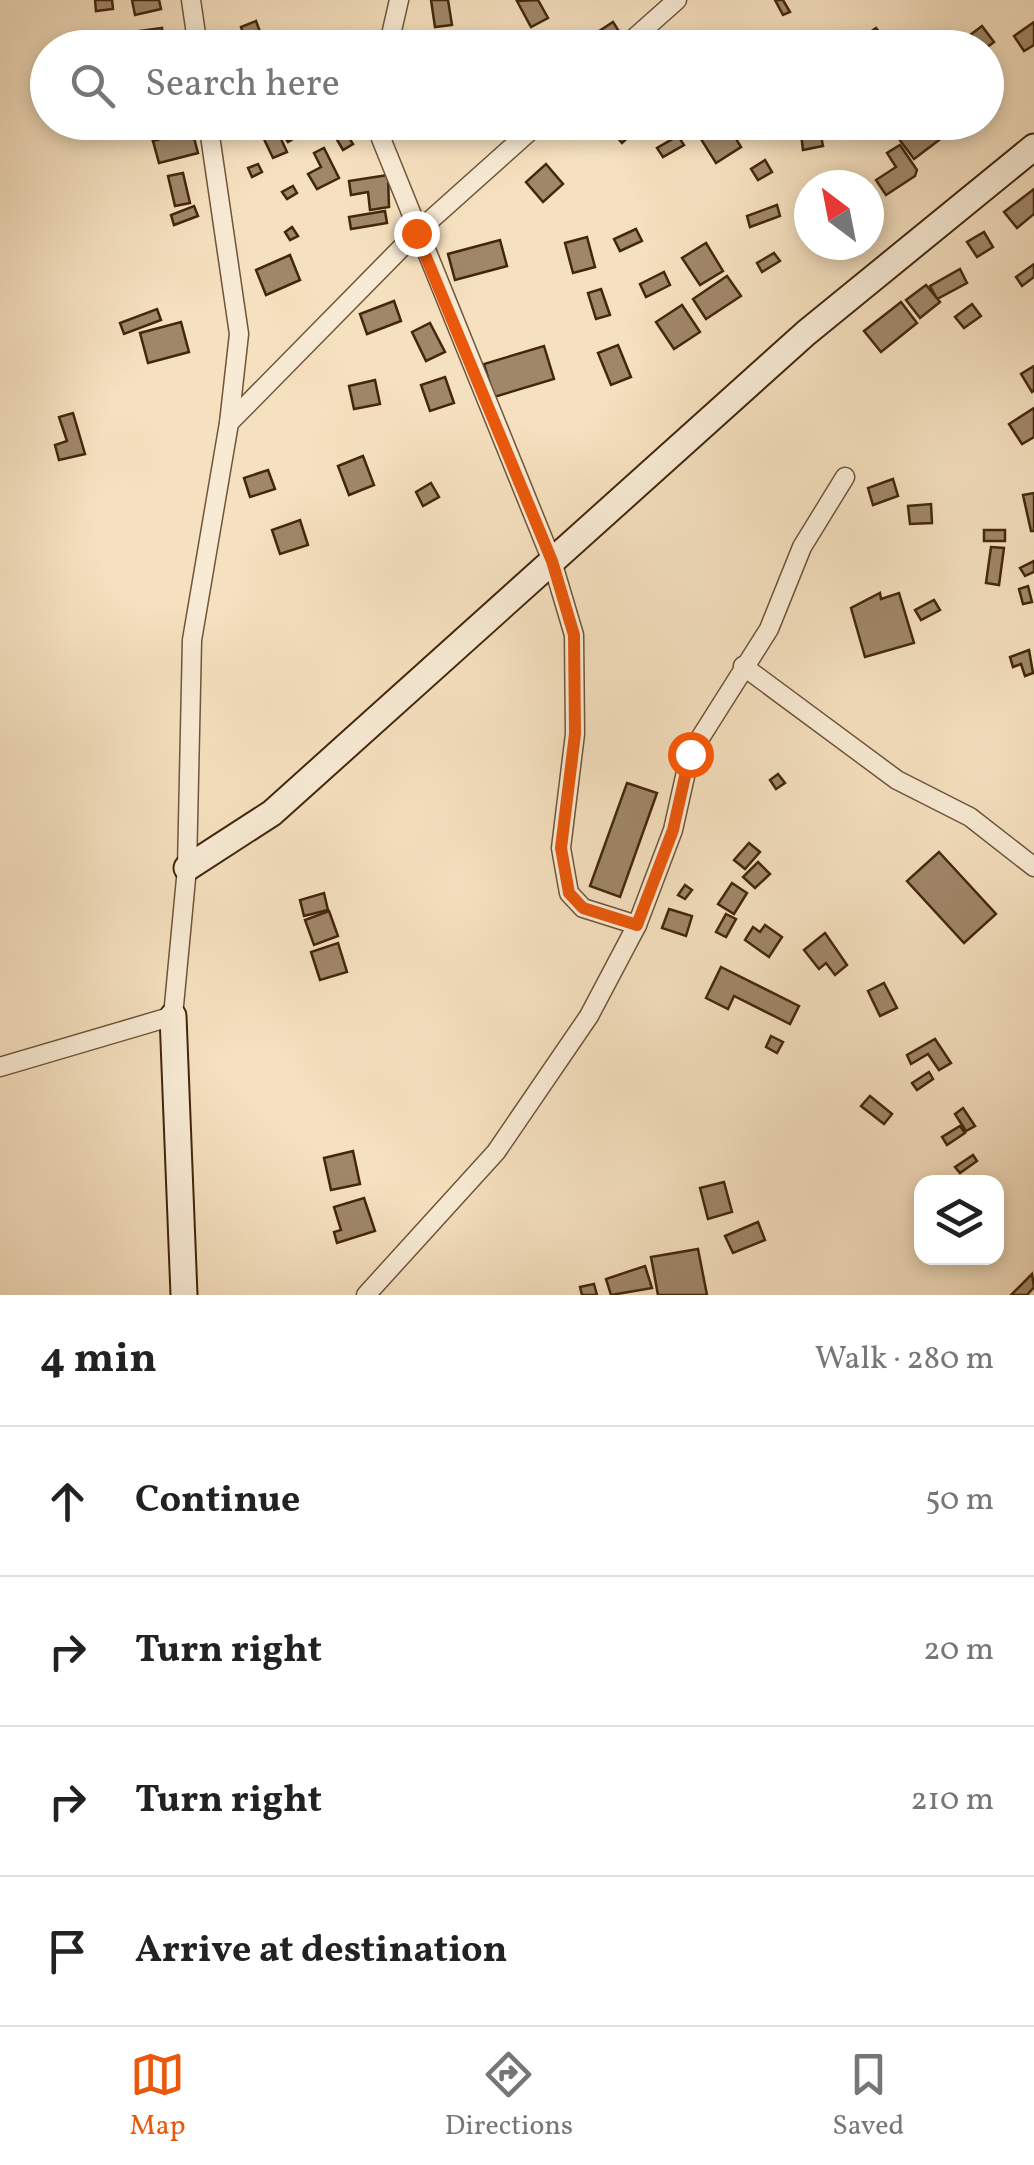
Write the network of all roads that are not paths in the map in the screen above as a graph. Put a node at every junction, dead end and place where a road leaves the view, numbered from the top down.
1 (191, 0) edge
2 (399, 0) edge
3 (676, 0) edge
4 (195, 30) edge
5 (392, 30) edge
6 (644, 30) edge
7 (211, 140) edge
8 (381, 140) edge
9 (520, 140) edge
10 (1034, 147) edge
11 (416, 233) junction
12 (230, 423) junction
13 (845, 477) dead end
14 (552, 561) junction
15 (744, 666) junction
16 (1034, 867) edge
17 (187, 868) junction
18 (637, 925) junction
19 (173, 1016) junction
20 (0, 1067) edge
21 (184, 1295) edge
22 (366, 1295) edge

1 - 4 street
2 - 5 street
3 - 6 street
7 - 12 street
8 - 11 street
9 - 11 street
10 - 14 street
11 - 12 street
11 - 14 street
12 - 17 street
13 - 15 street
14 - 17 street
14 - 18 street
15 - 16 street
15 - 18 street
17 - 19 street
18 - 22 street
19 - 20 street
19 - 21 street

